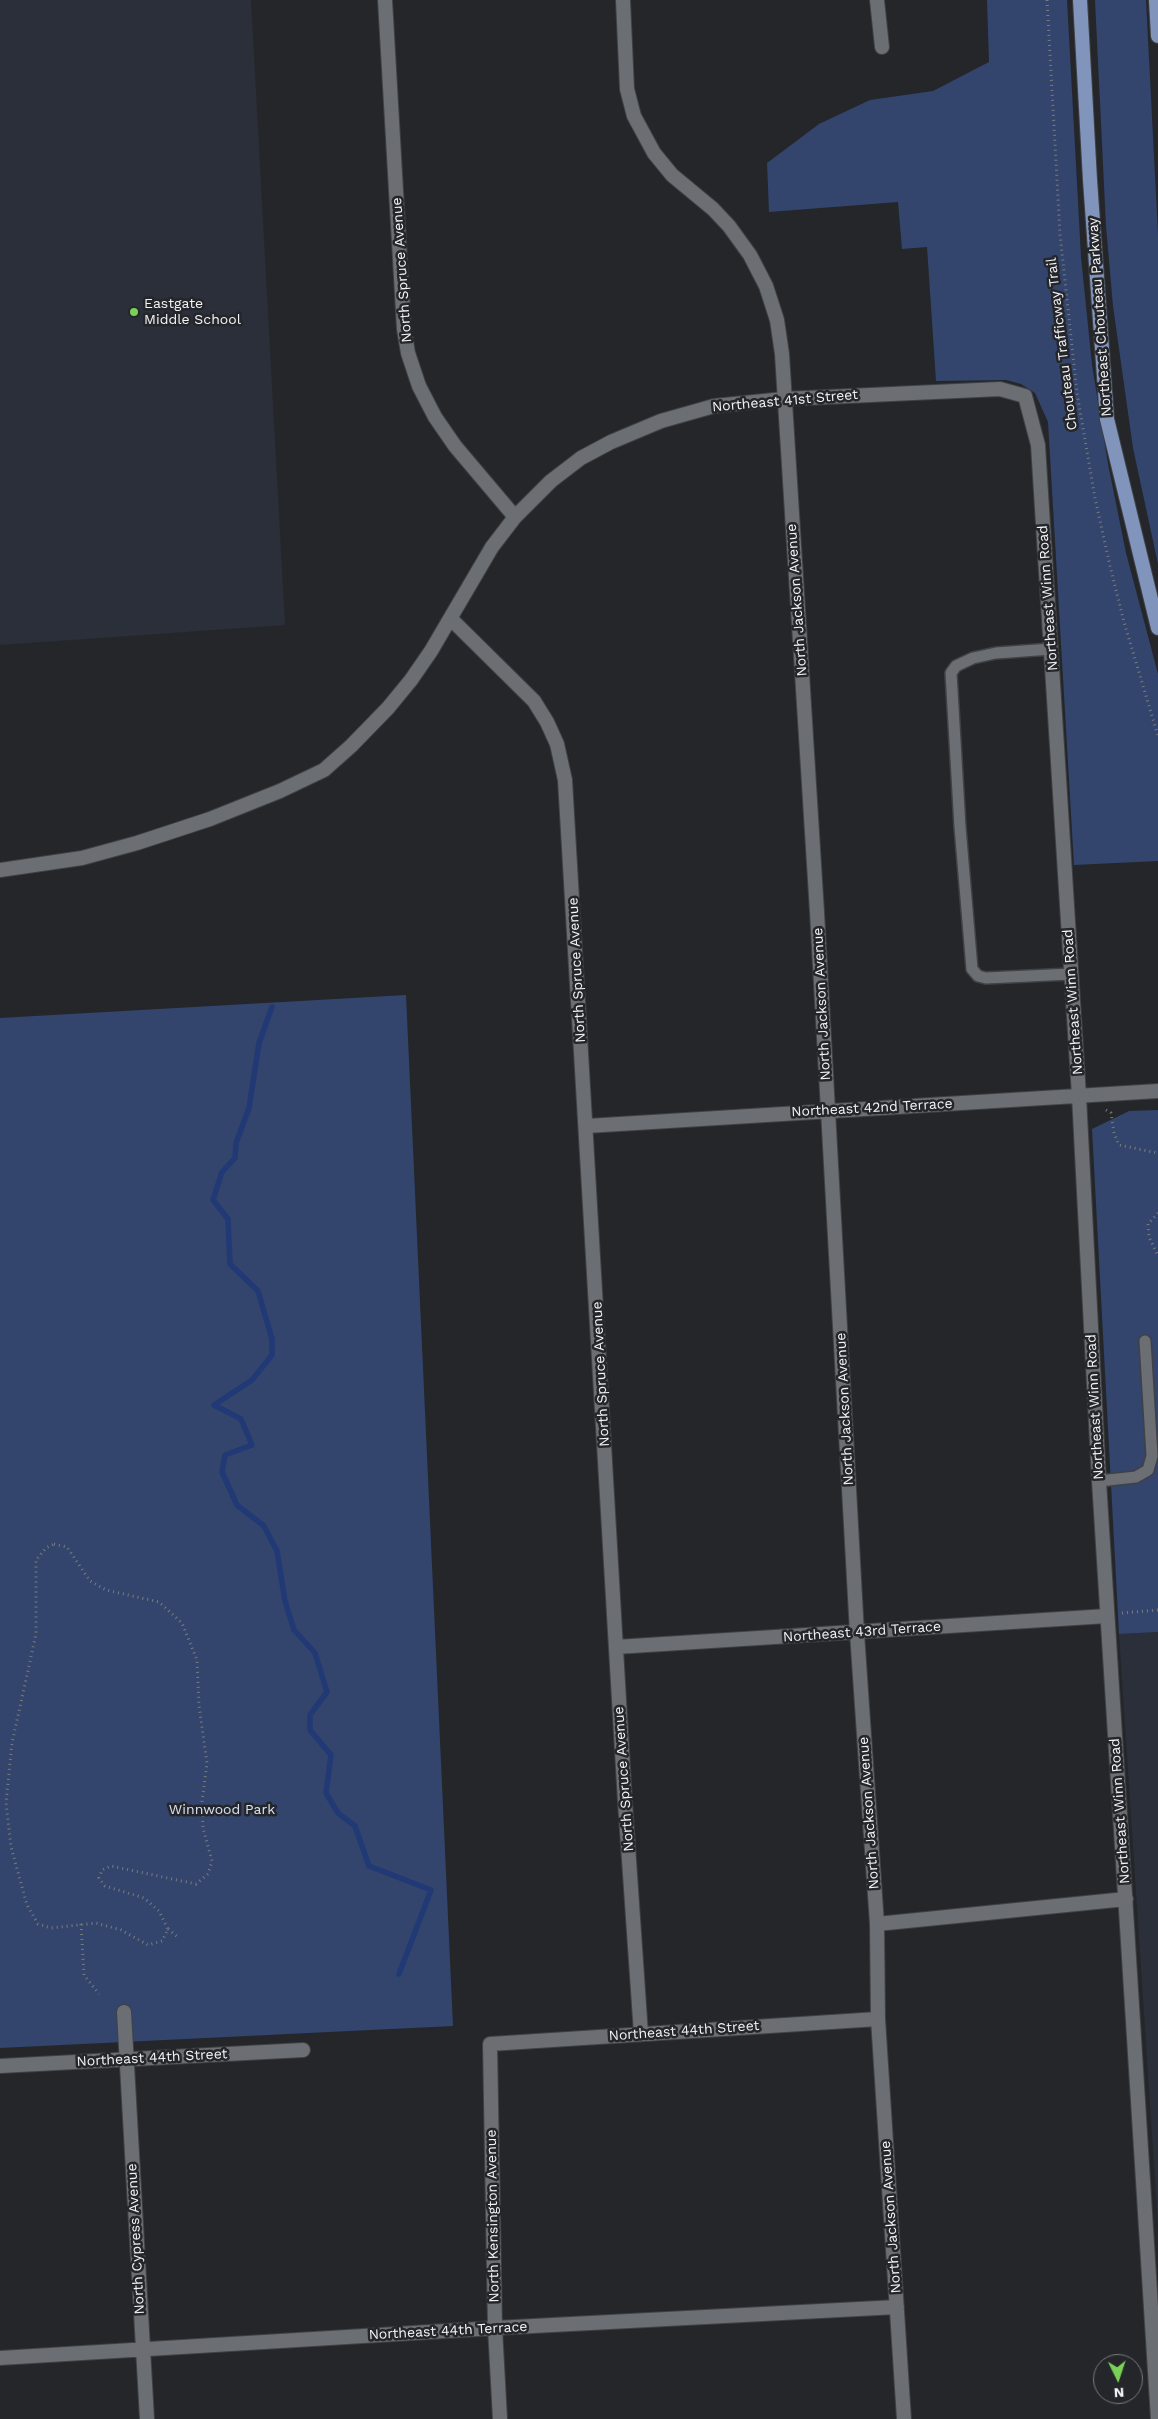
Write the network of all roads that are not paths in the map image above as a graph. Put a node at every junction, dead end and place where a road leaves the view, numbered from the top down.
1 (384, 0) edge
2 (623, 0) edge
3 (877, 0) edge
4 (1080, 0) edge
5 (1156, 0) edge
6 (1158, 36) edge
7 (882, 47) dead end
8 (1025, 396) joint
9 (784, 398) junction
10 (515, 517) junction
11 (451, 618) junction
12 (1158, 628) edge
13 (1051, 649) junction
14 (0, 870) edge
15 (1071, 974) junction
16 (1158, 1091) edge
17 (1079, 1096) junction
18 (828, 1110) junction
19 (587, 1126) junction
20 (1145, 1341) dead end
21 (1098, 1481) junction
22 (1107, 1616) junction
23 (857, 1633) junction
24 (616, 1647) junction
25 (1126, 1899) junction
26 (877, 1924) junction
27 (124, 2012) dead end
28 (878, 2018) junction
29 (642, 2034) junction
30 (490, 2044) joint
31 (303, 2050) dead end
32 (125, 2060) junction
33 (0, 2066) edge
34 (897, 2307) junction
35 (495, 2328) junction
36 (142, 2350) junction
37 (0, 2358) edge
38 (147, 2419) edge
39 (500, 2419) edge
40 (904, 2419) edge
41 (1158, 2419) edge

1 - 10 street, North Spruce Avenue
2 - 9 street, North Jackson Avenue
3 - 7 street
4 - 12 main road, Northeast Chouteau Parkway
5 - 6 main road
8 - 9 street, Northeast 41st Street
8 - 13 street, Northeast Winn Road
9 - 10 street, Northeast 41st Street
9 - 18 street, North Jackson Avenue
10 - 11 street
11 - 14 street
11 - 19 street, North Spruce Avenue
13 - 15 street, Northeast Winn Road
13 - 15 lane
15 - 17 street, Northeast Winn Road
16 - 17 street, Northeast 42nd Terrace
17 - 18 street, Northeast 42nd Terrace
17 - 21 street, Northeast Winn Road
18 - 19 street, Northeast 42nd Terrace
18 - 23 street, North Jackson Avenue
19 - 24 street, North Spruce Avenue
20 - 21 lane
21 - 22 street, Northeast Winn Road
22 - 23 street, Northeast 43rd Terrace
22 - 25 street, Northeast Winn Road
23 - 24 street, Northeast 43rd Terrace
23 - 26 street, North Jackson Avenue
24 - 29 street, North Spruce Avenue
25 - 26 street
25 - 41 street, Northeast Winn Road
26 - 28 street, North Jackson Avenue
27 - 32 street, North Cypress Avenue
28 - 29 street, Northeast 44th Street
28 - 34 street, North Jackson Avenue
29 - 30 street, Northeast 44th Street
30 - 35 street, North Kensington Avenue
31 - 32 street, Northeast 44th Street
32 - 33 street, Northeast 44th Street
32 - 36 street, North Cypress Avenue
34 - 35 street, Northeast 44th Terrace
34 - 40 street, North Jackson Avenue
35 - 36 street, Northeast 44th Terrace
35 - 39 street, North Kensington Avenue
36 - 37 street, Northeast 44th Terrace
36 - 38 street, North Cypress Avenue

